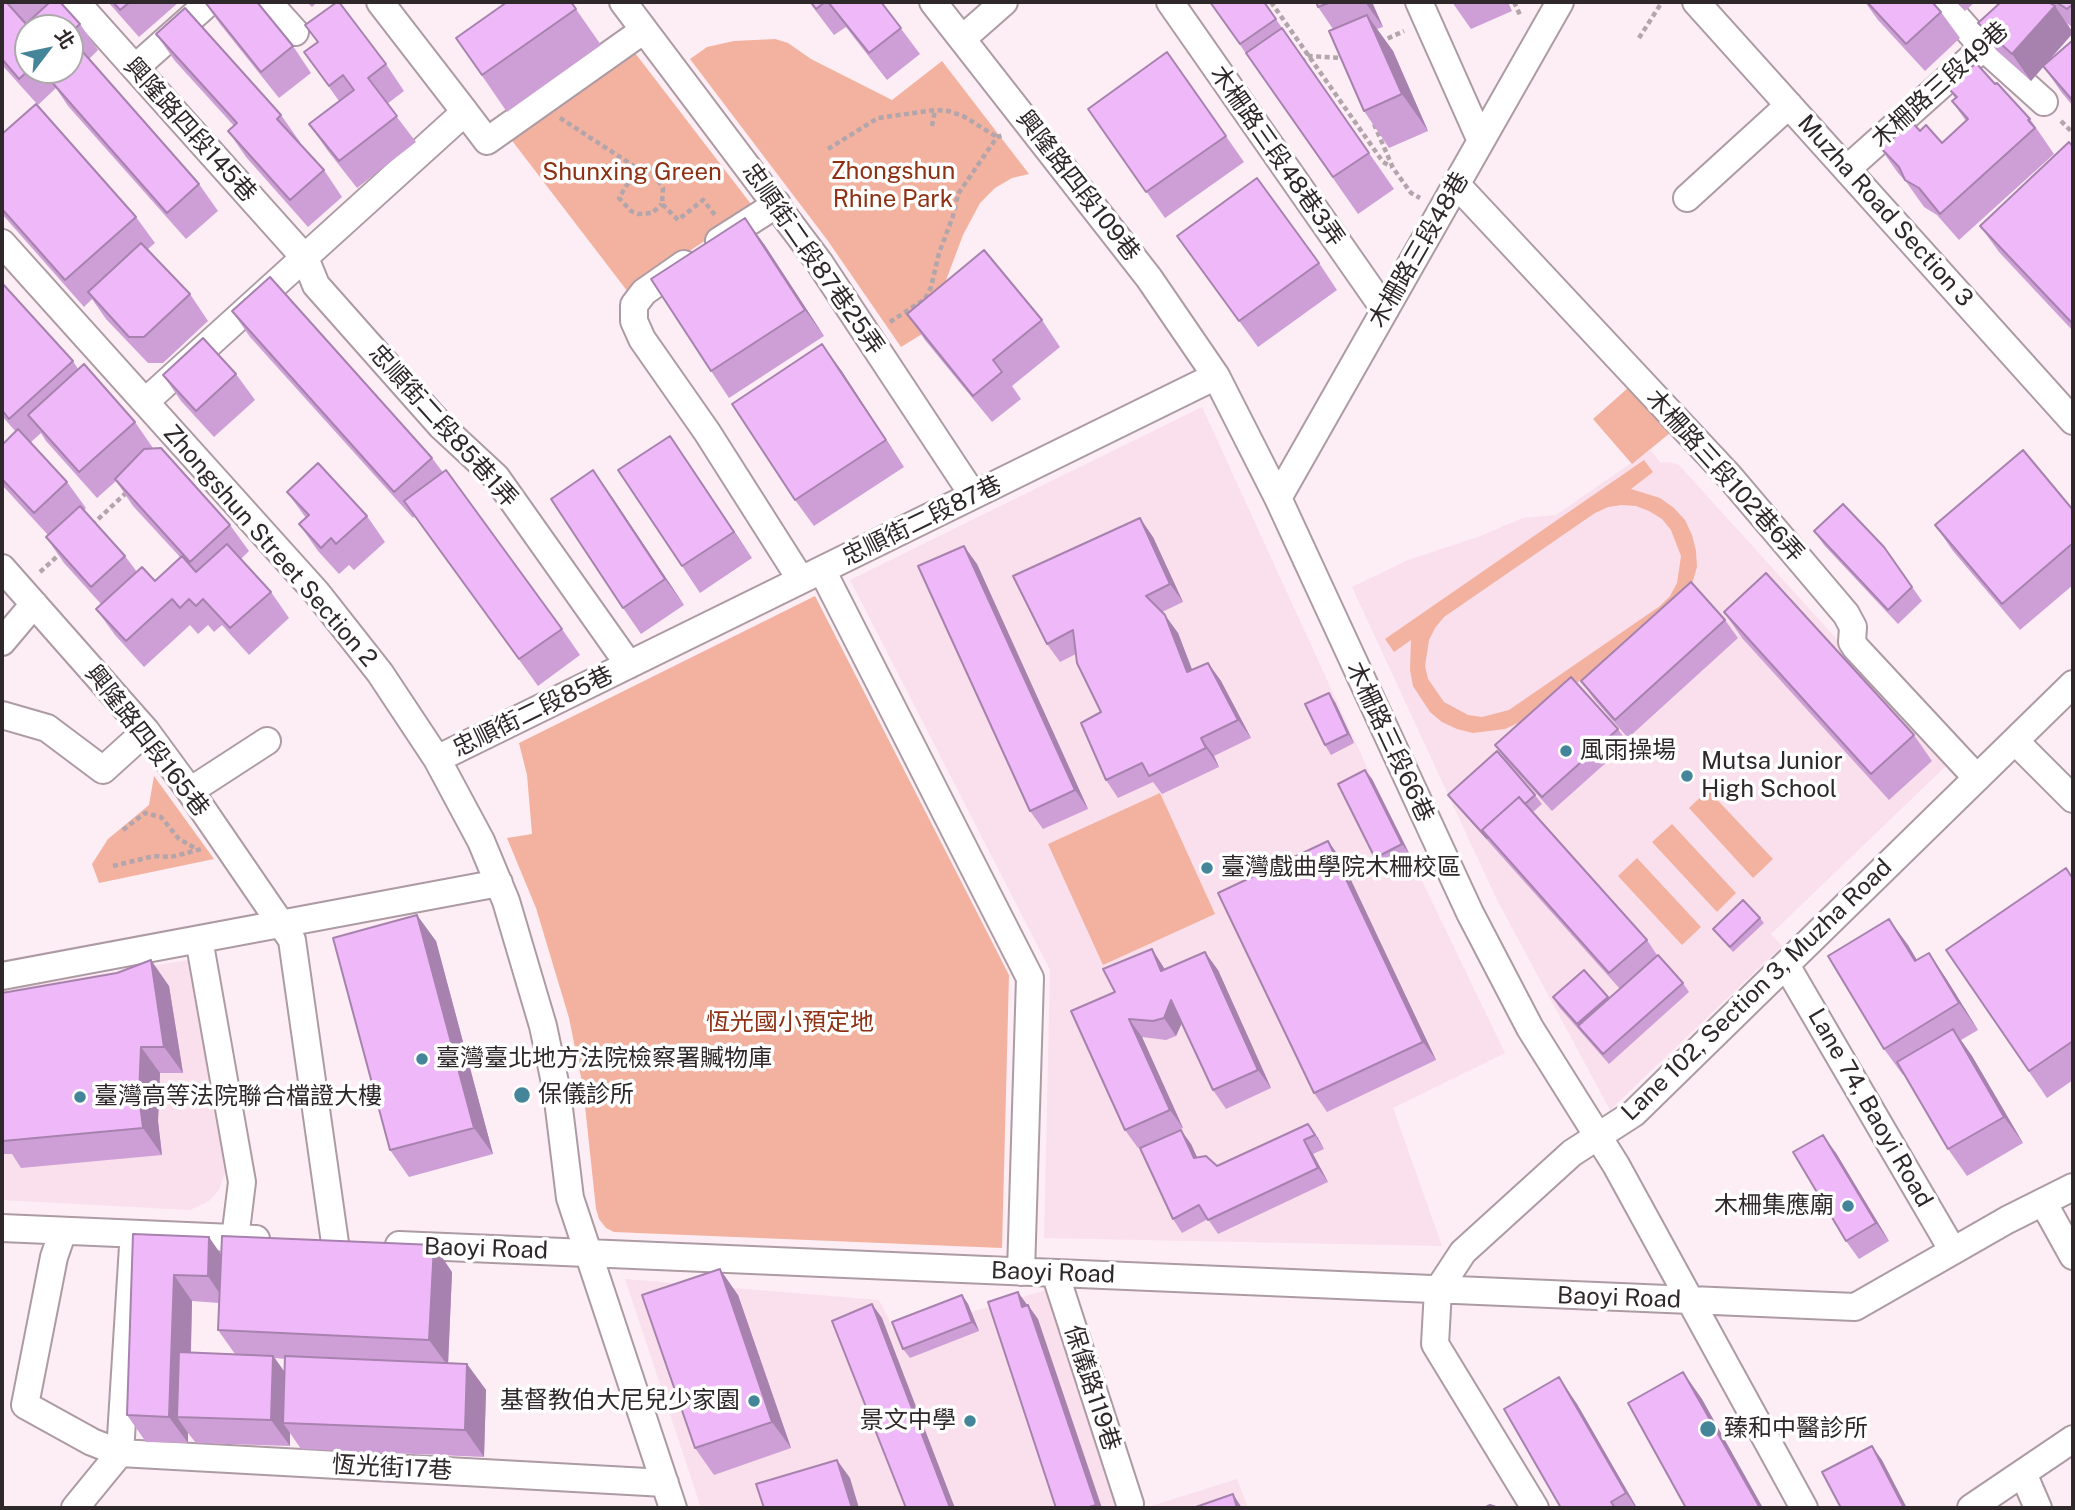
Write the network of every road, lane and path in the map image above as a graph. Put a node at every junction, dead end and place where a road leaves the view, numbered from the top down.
1 (76, 2) edge
2 (209, 2) edge
3 (268, 2) edge
4 (380, 2) edge
5 (623, 2) edge
6 (933, 2) edge
7 (1004, 2) edge
8 (1170, 2) edge
9 (1271, 2) edge
10 (1560, 2) edge
11 (1661, 2) edge
12 (1696, 2) edge
13 (1942, 2) edge
14 (2034, 2) edge
15 (1423, 11) edge
16 (644, 30) junction
17 (295, 32) dead end
18 (1639, 38) dead end
19 (962, 39) junction
20 (1339, 47) edge
21 (1368, 47) edge
22 (1983, 47) junction
23 (1310, 56) junction
24 (1344, 58) junction
25 (1298, 64) edge
26 (135, 68) junction
27 (1350, 70) edge
28 (2044, 102) edge
29 (538, 105) junction
30 (1789, 105) junction
31 (935, 110) junction
32 (465, 112) junction
33 (1371, 119) edge
34 (932, 125) dead end
35 (1033, 129) junction
36 (998, 137) junction
37 (1481, 141) junction
38 (828, 149) dead end
39 (637, 168) junction
40 (1393, 168) junction
41 (1847, 169) junction
42 (1456, 184) junction
43 (1687, 198) dead end
44 (662, 204) junction
45 (777, 204) junction
46 (1441, 211) junction
47 (717, 217) dead end
48 (2, 243) edge
49 (304, 258) junction
50 (1385, 310) junction
51 (868, 336) junction
52 (1216, 376) junction
53 (145, 402) junction
54 (2073, 421) edge
55 (131, 489) edge
56 (974, 495) junction
57 (1278, 498) junction
58 (90, 526) edge
59 (69, 545) edge
60 (2, 568) edge
61 (811, 575) junction
62 (34, 604) junction
63 (2, 642) edge
64 (629, 665) junction
65 (2073, 684) edge
66 (2, 715) edge
67 (146, 731) junction
68 (267, 741) dead end
69 (2015, 741) junction
70 (437, 759) junction
71 (1976, 778) junction
72 (190, 791) junction
73 (2073, 799) edge
74 (123, 830) dead end
75 (225, 842) junction
76 (199, 850) junction
77 (113, 866) dead end
78 (499, 883) junction
79 (281, 924) junction
80 (199, 939) junction
81 (1786, 965) junction
82 (2, 976) edge
83 (1598, 1137) junction
84 (2073, 1187) edge
85 (2043, 1202) junction
86 (2, 1228) edge
87 (64, 1231) junction
88 (134, 1234) junction
89 (233, 1238) junction
90 (310, 1241) junction
91 (1953, 1251) junction
92 (589, 1253) junction
93 (2073, 1256) edge
94 (1021, 1272) junction
95 (1055, 1273) junction
96 (232, 1276) edge
97 (1438, 1290) junction
98 (1691, 1301) junction
99 (2073, 1439) edge
100 (120, 1453) junction
101 (2023, 1473) junction
102 (665, 1483) junction
103 (1130, 1503) dead end
104 (75, 1508) edge
105 (673, 1508) edge
106 (1535, 1508) edge
107 (1804, 1508) edge
108 (1971, 1508) edge
109 (2038, 1508) edge

1 - 26 street, 興隆路四段145巷
2 - 26 street
3 - 17 street
4 - 32 street
5 - 16 street, 忠順街二段87巷25弄
6 - 19 street, 興隆路四段109巷
7 - 19 street
8 - 50 street, 木柵路三段48巷3弄
9 - 23 path
10 - 37 street, 木柵路三段48巷
11 - 18 path
12 - 30 street, Muzha Road Section 3
13 - 22 street
14 - 22 street, 木柵路三段49巷
15 - 21 path
15 - 37 street
16 - 29 street
16 - 45 street, 忠順街二段87巷25弄
19 - 35 street, 興隆路四段109巷
20 - 24 path
22 - 28 street
22 - 41 street, 木柵路三段49巷
23 - 24 path
23 - 25 path
23 - 40 path
24 - 27 path
26 - 49 street, 興隆路四段145巷
29 - 32 street
29 - 39 path
30 - 41 street, Muzha Road Section 3
30 - 43 street
31 - 34 path
31 - 36 path
31 - 38 path
32 - 49 street
33 - 40 path
35 - 36 path
35 - 52 street, 興隆路四段109巷
36 - 51 path
37 - 42 street, 木柵路三段48巷
39 - 44 path
39 - 44 path
40 - 46 path
41 - 54 street, Muzha Road Section 3
42 - 46 street, 木柵路三段48巷
42 - 71 street, 木柵路三段102巷6弄
44 - 47 path
45 - 51 street, 忠順街二段87巷25弄
45 - 61 street
46 - 50 street, 木柵路三段48巷
48 - 53 street, Zhongshun Street Section 2
49 - 53 street
49 - 64 street, 忠順街二段85巷1弄
50 - 57 street, 木柵路三段48巷
51 - 56 street, 忠順街二段87巷25弄
52 - 56 street, 忠順街二段87巷
52 - 57 street, 木柵路三段66巷
53 - 70 street, Zhongshun Street Section 2
55 - 58 path
56 - 61 street, 忠順街二段87巷
57 - 83 street, 木柵路三段66巷
59 - 62 path
60 - 62 street, 興隆路四段165巷
61 - 64 street, 忠順街二段87巷
61 - 94 street
62 - 63 street
62 - 67 street, 興隆路四段165巷
64 - 70 street, 忠順街二段85巷
65 - 69 street, Lane 102, Section 3, Muzha Road
66 - 67 street
67 - 72 street, 興隆路四段165巷
68 - 72 street
69 - 71 street, Lane 102, Section 3, Muzha Road
69 - 73 street
70 - 78 street, Zhongshun Street Section 2
71 - 81 street, Lane 102, Section 3, Muzha Road
72 - 75 street, 興隆路四段165巷
74 - 76 path
75 - 76 path
75 - 79 street, 興隆路四段165巷
76 - 77 path
78 - 79 street
78 - 92 street, Zhongshun Street Section 2
79 - 80 street
79 - 90 street, 興隆路四段165巷
80 - 82 street
80 - 89 street
81 - 83 street, Lane 102, Section 3, Muzha Road
81 - 91 street, Lane 74, Baoyi Road
83 - 97 street, Lane 102, Section 3, Muzha Road
83 - 98 street, 木柵路三段66巷
84 - 85 street, Baoyi Road
85 - 91 street, Baoyi Road
85 - 93 street
86 - 87 street, Baoyi Road
87 - 88 street, Baoyi Road
87 - 100 street, 恆光街17巷
88 - 89 street, Baoyi Road
88 - 100 street
89 - 90 street, Baoyi Road
89 - 96 street
90 - 92 street, Baoyi Road
91 - 98 street, Baoyi Road
92 - 94 street, Baoyi Road
92 - 102 street, Zhongshun Street Section 2
94 - 95 street, Baoyi Road
95 - 97 street, Baoyi Road
95 - 103 street, 保儀路119巷
97 - 98 street, Baoyi Road
97 - 106 street
98 - 107 street, 木柵路三段66巷
99 - 101 street
100 - 102 street, 恆光街17巷
100 - 104 street
101 - 108 street
101 - 109 street
102 - 105 street, Zhongshun Street Section 2

